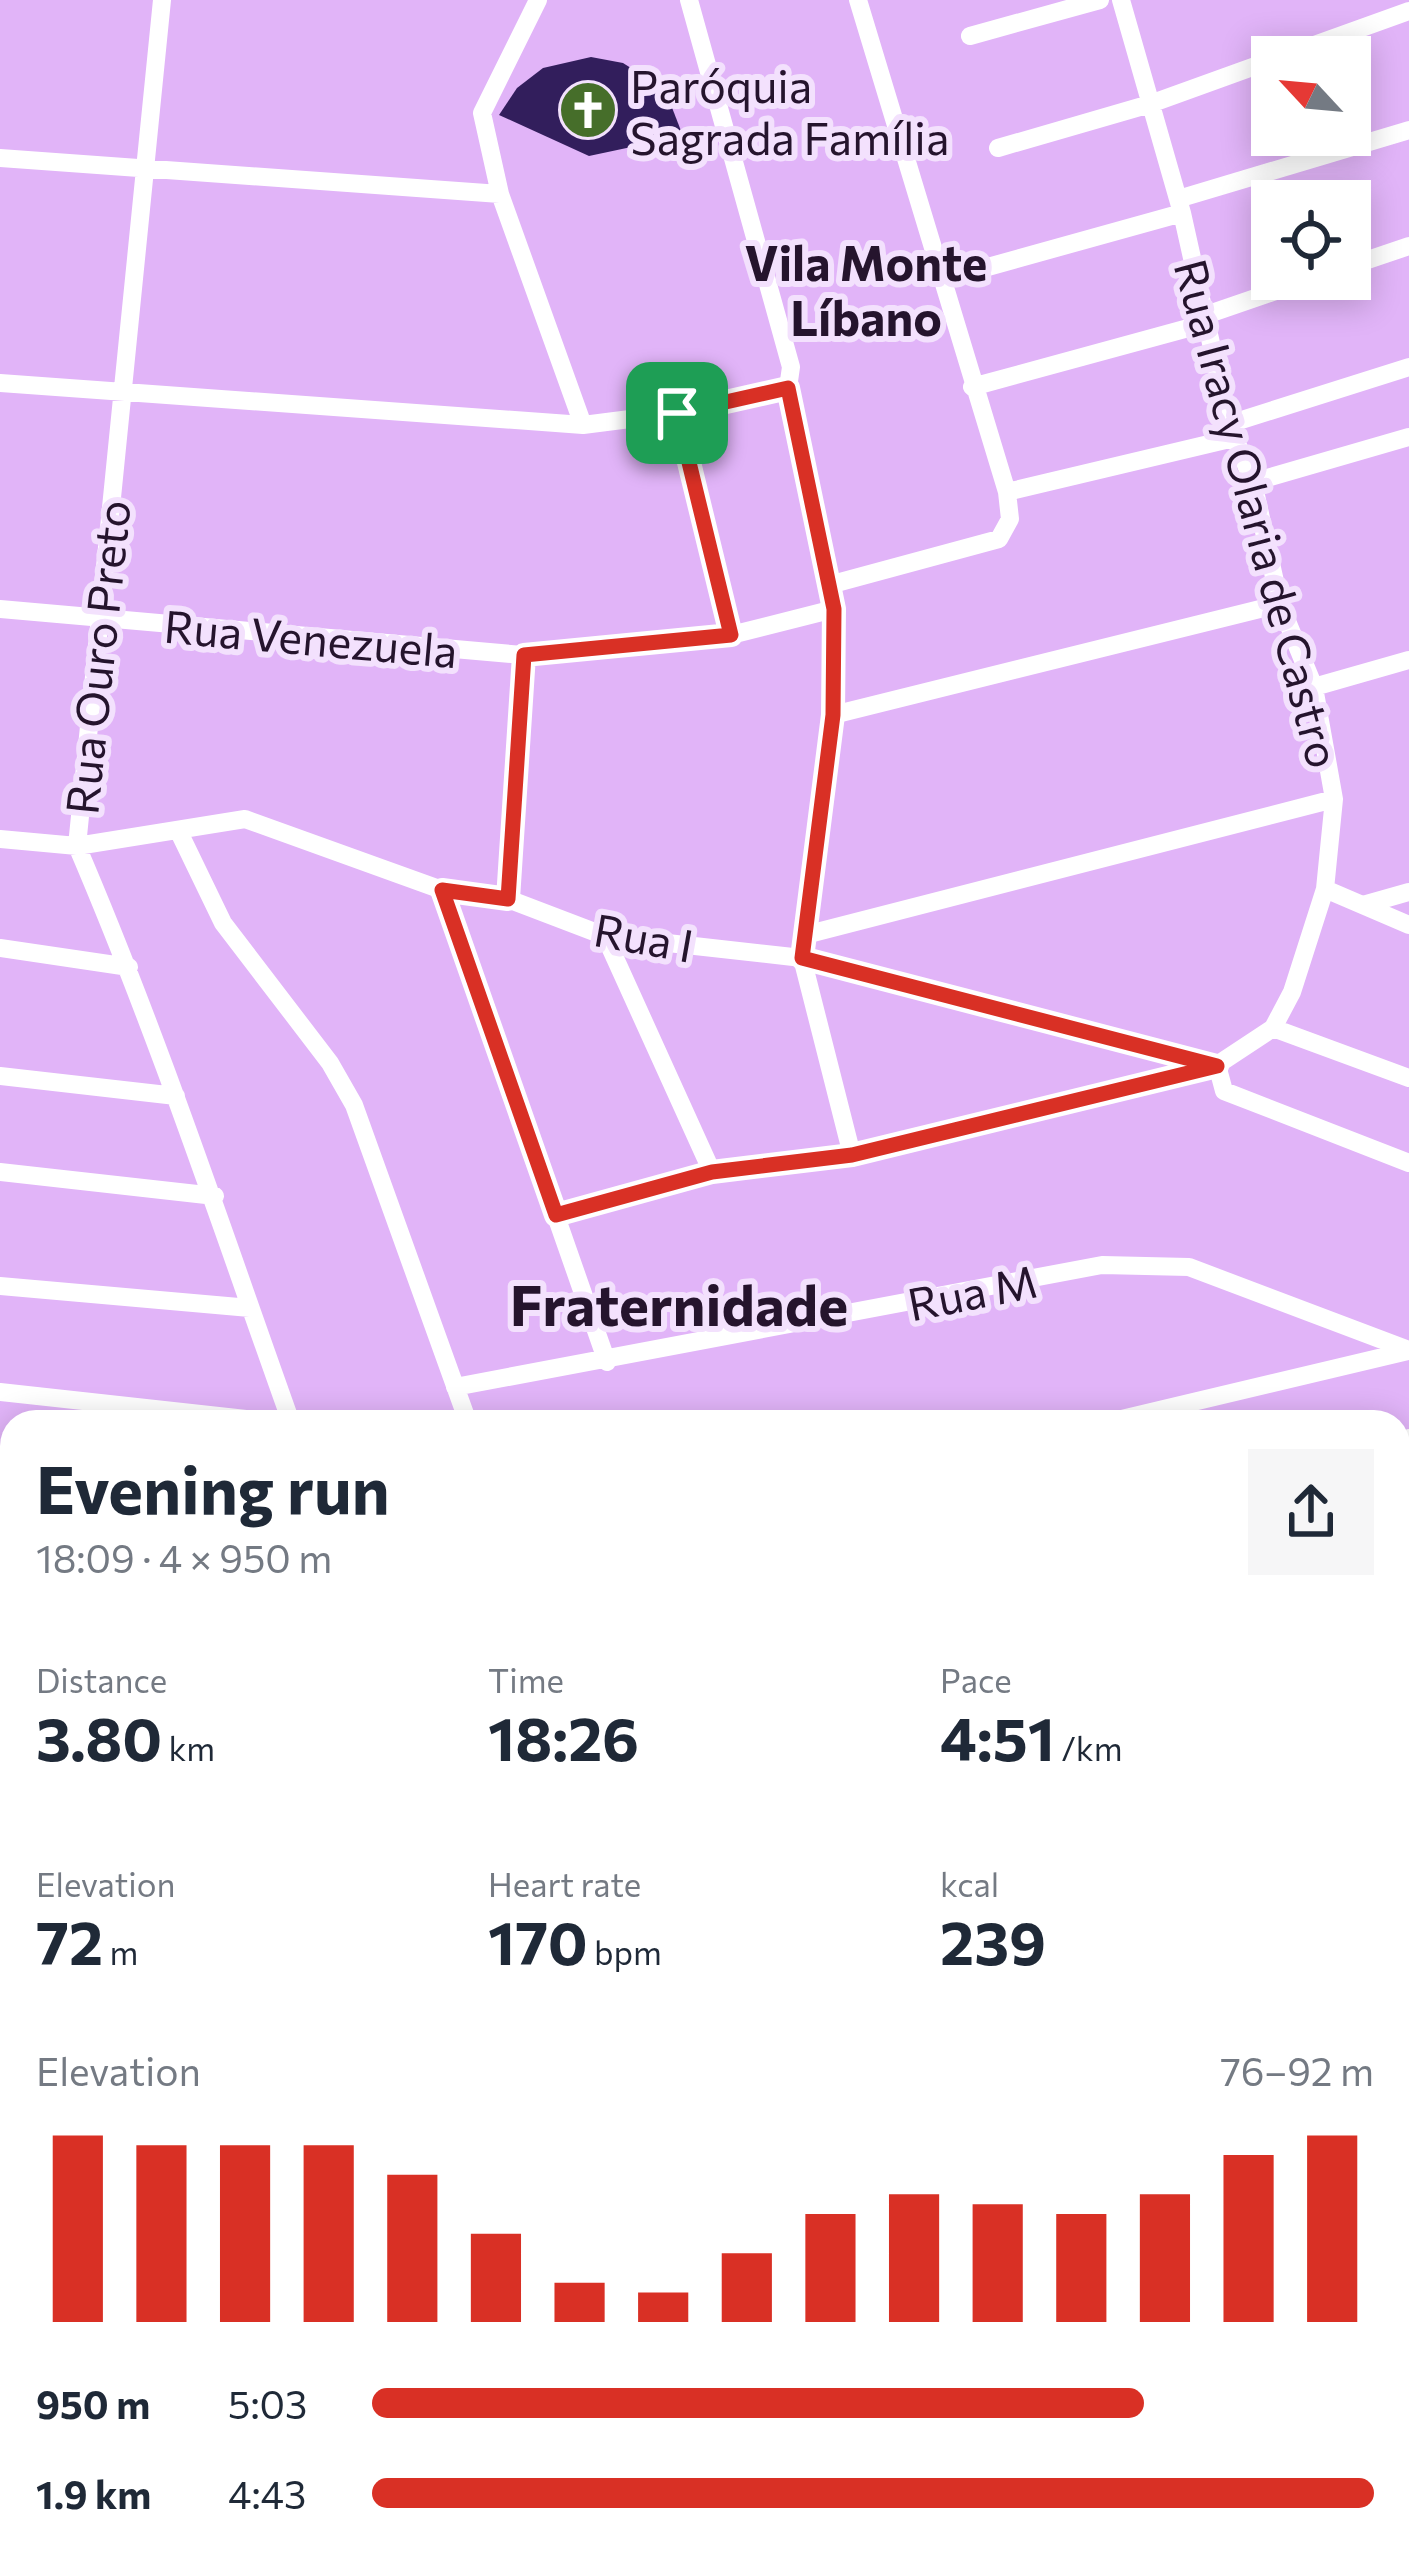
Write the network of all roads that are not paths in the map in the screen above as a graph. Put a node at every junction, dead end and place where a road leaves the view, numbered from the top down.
1 (162, 0) edge
2 (538, 0) edge
3 (689, 0) edge
4 (858, 0) edge
5 (1100, 0) edge
6 (1121, 0) edge
7 (1409, 11) edge
8 (970, 36) dead end
9 (1339, 36) edge
10 (1251, 68) edge
11 (1150, 104) junction
12 (1409, 130) edge
13 (998, 148) dead end
14 (0, 158) edge
15 (145, 170) junction
16 (500, 194) junction
17 (1180, 206) junction
18 (1409, 246) edge
19 (1371, 259) edge
20 (941, 280) junction
21 (1256, 300) edge
22 (1203, 320) junction
23 (1409, 367) edge
24 (0, 383) edge
25 (971, 387) junction
26 (788, 388) junction
27 (121, 394) junction
28 (677, 413) junction
29 (583, 424) junction
30 (1231, 431) junction
31 (1409, 437) edge
32 (1253, 482) junction
33 (1007, 492) junction
34 (829, 586) junction
35 (1280, 604) junction
36 (0, 609) edge
37 (834, 609) junction
38 (101, 619) junction
39 (731, 635) junction
40 (524, 655) junction
41 (1409, 660) edge
42 (1314, 687) junction
43 (833, 715) junction
44 (1334, 799) junction
45 (179, 832) junction
46 (0, 839) edge
47 (77, 846) junction
48 (1325, 889) junction
49 (442, 890) junction
50 (1409, 892) edge
51 (508, 899) junction
52 (1363, 905) junction
53 (1409, 925) edge
54 (809, 934) junction
55 (605, 936) junction
56 (0, 948) edge
57 (802, 958) junction
58 (129, 967) junction
59 (1274, 1028) junction
60 (1217, 1066) junction
61 (0, 1076) edge
62 (1409, 1078) edge
63 (176, 1096) junction
64 (852, 1155) junction
65 (1409, 1163) edge
66 (0, 1172) edge
67 (712, 1172) junction
68 (214, 1196) junction
69 (556, 1215) junction
70 (0, 1286) edge
71 (250, 1308) junction
72 (1409, 1351) edge
73 (607, 1362) junction
74 (455, 1387) junction
75 (0, 1393) edge
76 (161, 1410) edge
77 (287, 1410) edge
78 (464, 1410) edge
79 (1160, 1410) edge

1 - 15 street, Rua Ouro Preto
2 - 16 street
3 - 26 street
4 - 20 street
5 - 8 street
6 - 11 street, Rua Iracy Olaria de Castro
7 - 9 street
10 - 11 street
11 - 13 street
11 - 17 street, Rua Iracy Olaria de Castro
12 - 17 street
14 - 15 street
15 - 16 street
15 - 27 street, Rua Ouro Preto
16 - 29 street
17 - 20 street
17 - 22 street, Rua Iracy Olaria de Castro
18 - 19 street
20 - 25 street
21 - 22 street
22 - 25 street
22 - 30 street, Rua Iracy Olaria de Castro
23 - 30 street
24 - 27 street
25 - 33 street
26 - 28 street
26 - 34 street
27 - 29 street
27 - 38 street, Rua Ouro Preto
28 - 29 street
28 - 39 street
30 - 32 street, Rua Iracy Olaria de Castro
30 - 33 street
31 - 32 street
32 - 35 street, Rua Iracy Olaria de Castro
33 - 34 street
34 - 37 street
35 - 42 street, Rua Iracy Olaria de Castro
35 - 43 street
36 - 38 street, Rua Venezuela
37 - 39 street, Rua Venezuela
37 - 43 street
38 - 40 street, Rua Venezuela
38 - 47 street, Rua Ouro Preto
39 - 40 street, Rua Venezuela
40 - 51 street
41 - 42 street
42 - 44 street, Rua Iracy Olaria de Castro
43 - 54 street
44 - 48 street, Rua Iracy Olaria de Castro
44 - 54 street
45 - 47 street, Rua I
45 - 49 street, Rua I
45 - 74 street
46 - 47 street, Rua I
47 - 58 street, Rua Ouro Preto
48 - 52 street
48 - 59 street, Rua Iracy Olaria de Castro
49 - 51 street, Rua I
49 - 69 street
50 - 52 street
51 - 55 street, Rua I
52 - 53 street
54 - 57 street
55 - 57 street, Rua I
55 - 67 street
56 - 58 street
57 - 60 street, Rua I
57 - 64 street
58 - 63 street, Rua Ouro Preto
59 - 60 street
59 - 62 street
60 - 64 street
60 - 65 street
61 - 63 street
63 - 68 street, Rua Ouro Preto
64 - 67 street
66 - 68 street
67 - 69 street
68 - 71 street, Rua Ouro Preto
69 - 73 street
70 - 71 street
71 - 77 street, Rua Ouro Preto
72 - 73 street, Rua M
72 - 79 street
73 - 74 street, Rua M
74 - 78 street
75 - 76 street

